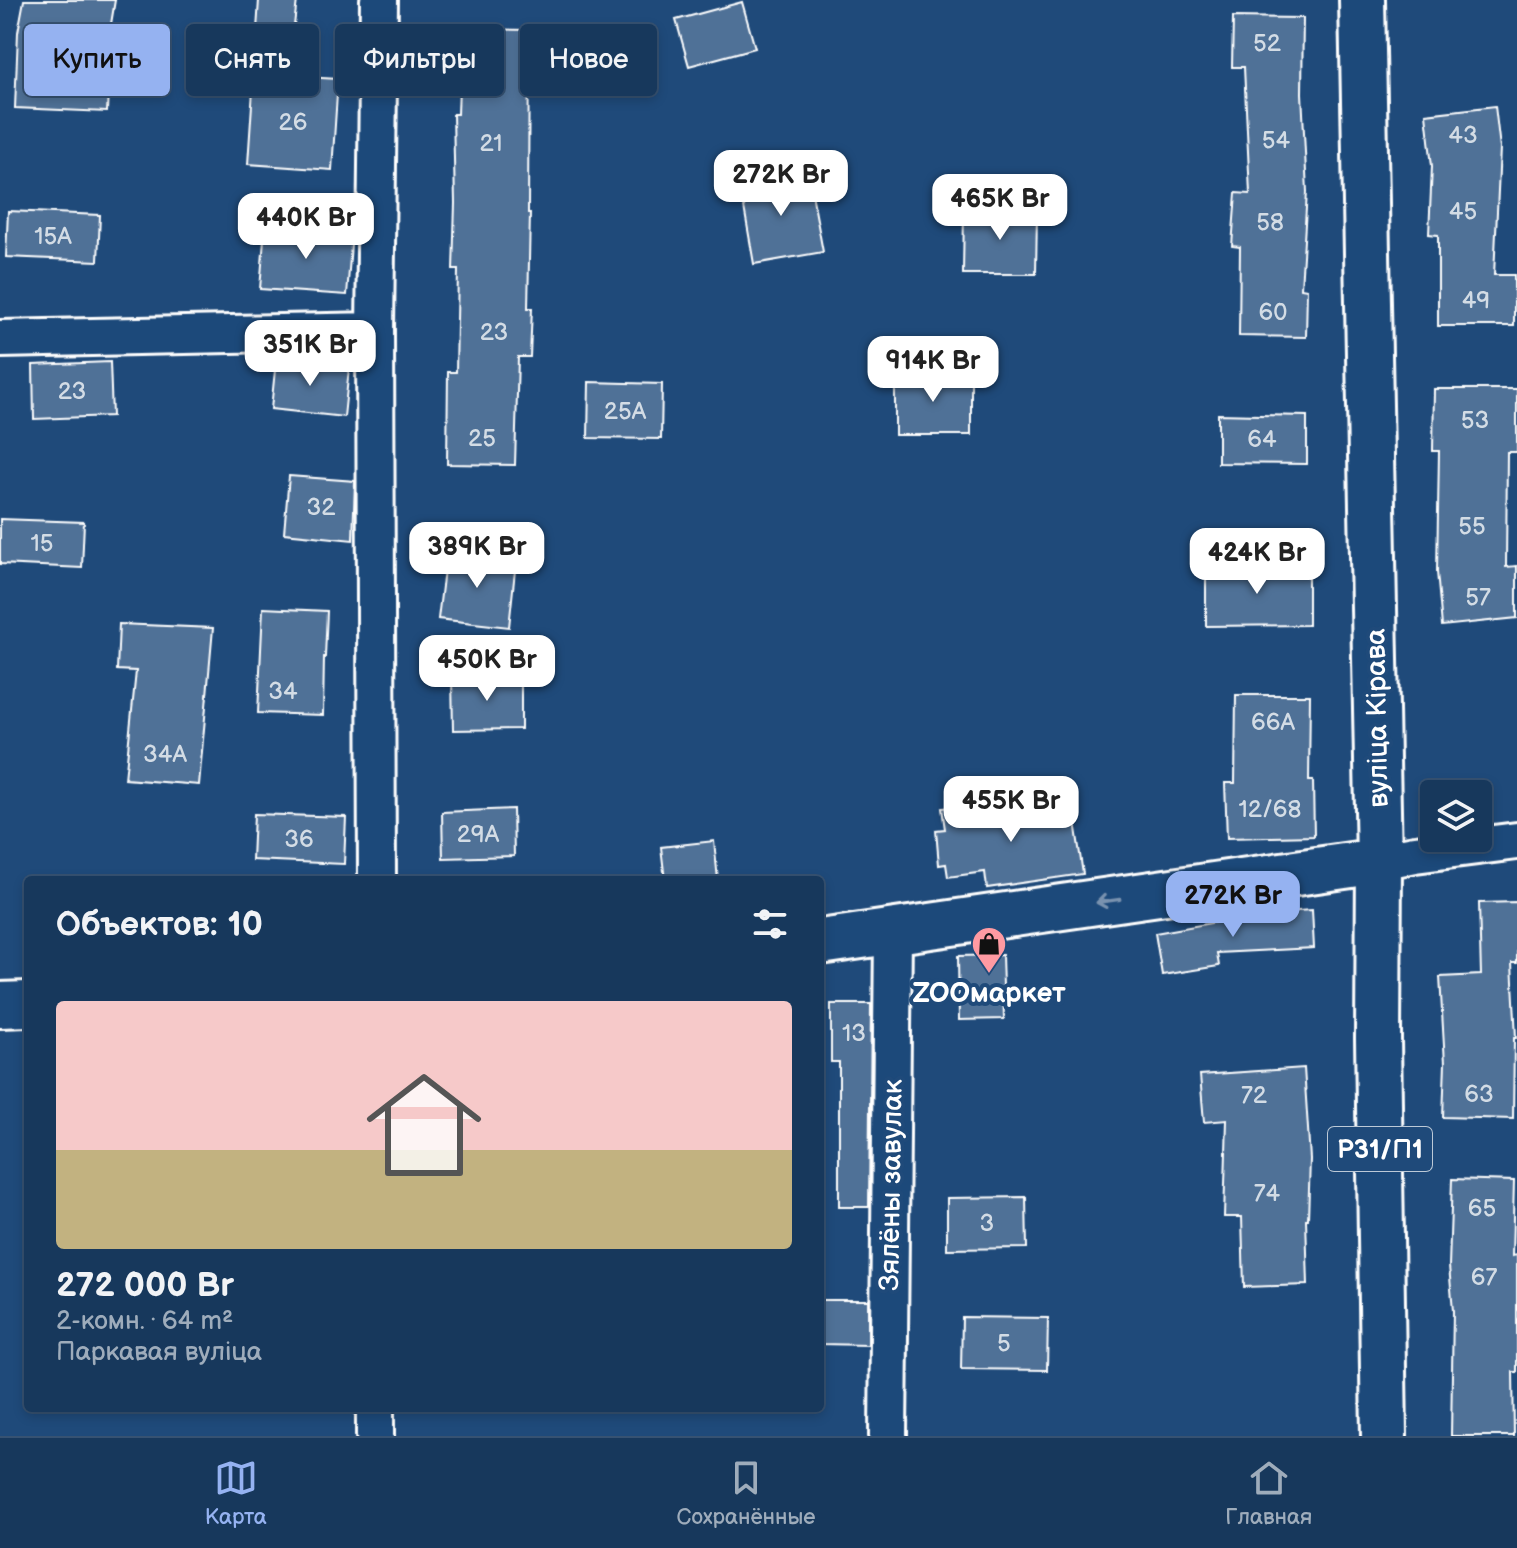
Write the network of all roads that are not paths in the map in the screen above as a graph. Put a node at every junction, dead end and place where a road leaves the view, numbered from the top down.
1 (379, 0) edge
2 (1362, 0) edge
3 (375, 331) junction
4 (0, 339) edge
5 (1517, 841) edge
6 (1379, 861) junction
7 (377, 876) edge
8 (893, 933) junction
9 (824, 942) edge
10 (24, 1004) edge
11 (0, 1005) edge
12 (375, 1412) edge
13 (375, 1436) edge
14 (888, 1436) edge
15 (1384, 1436) edge

1 - 3 street
2 - 6 main road, вуліца Кірава
3 - 4 street
3 - 7 street
5 - 6 street
6 -> 8 main road
6 - 15 main road, вуліца Кірава / Р31/П1
8 - 9 main road
8 - 14 street, Зялёны завулак
10 - 11 main road
12 - 13 street

